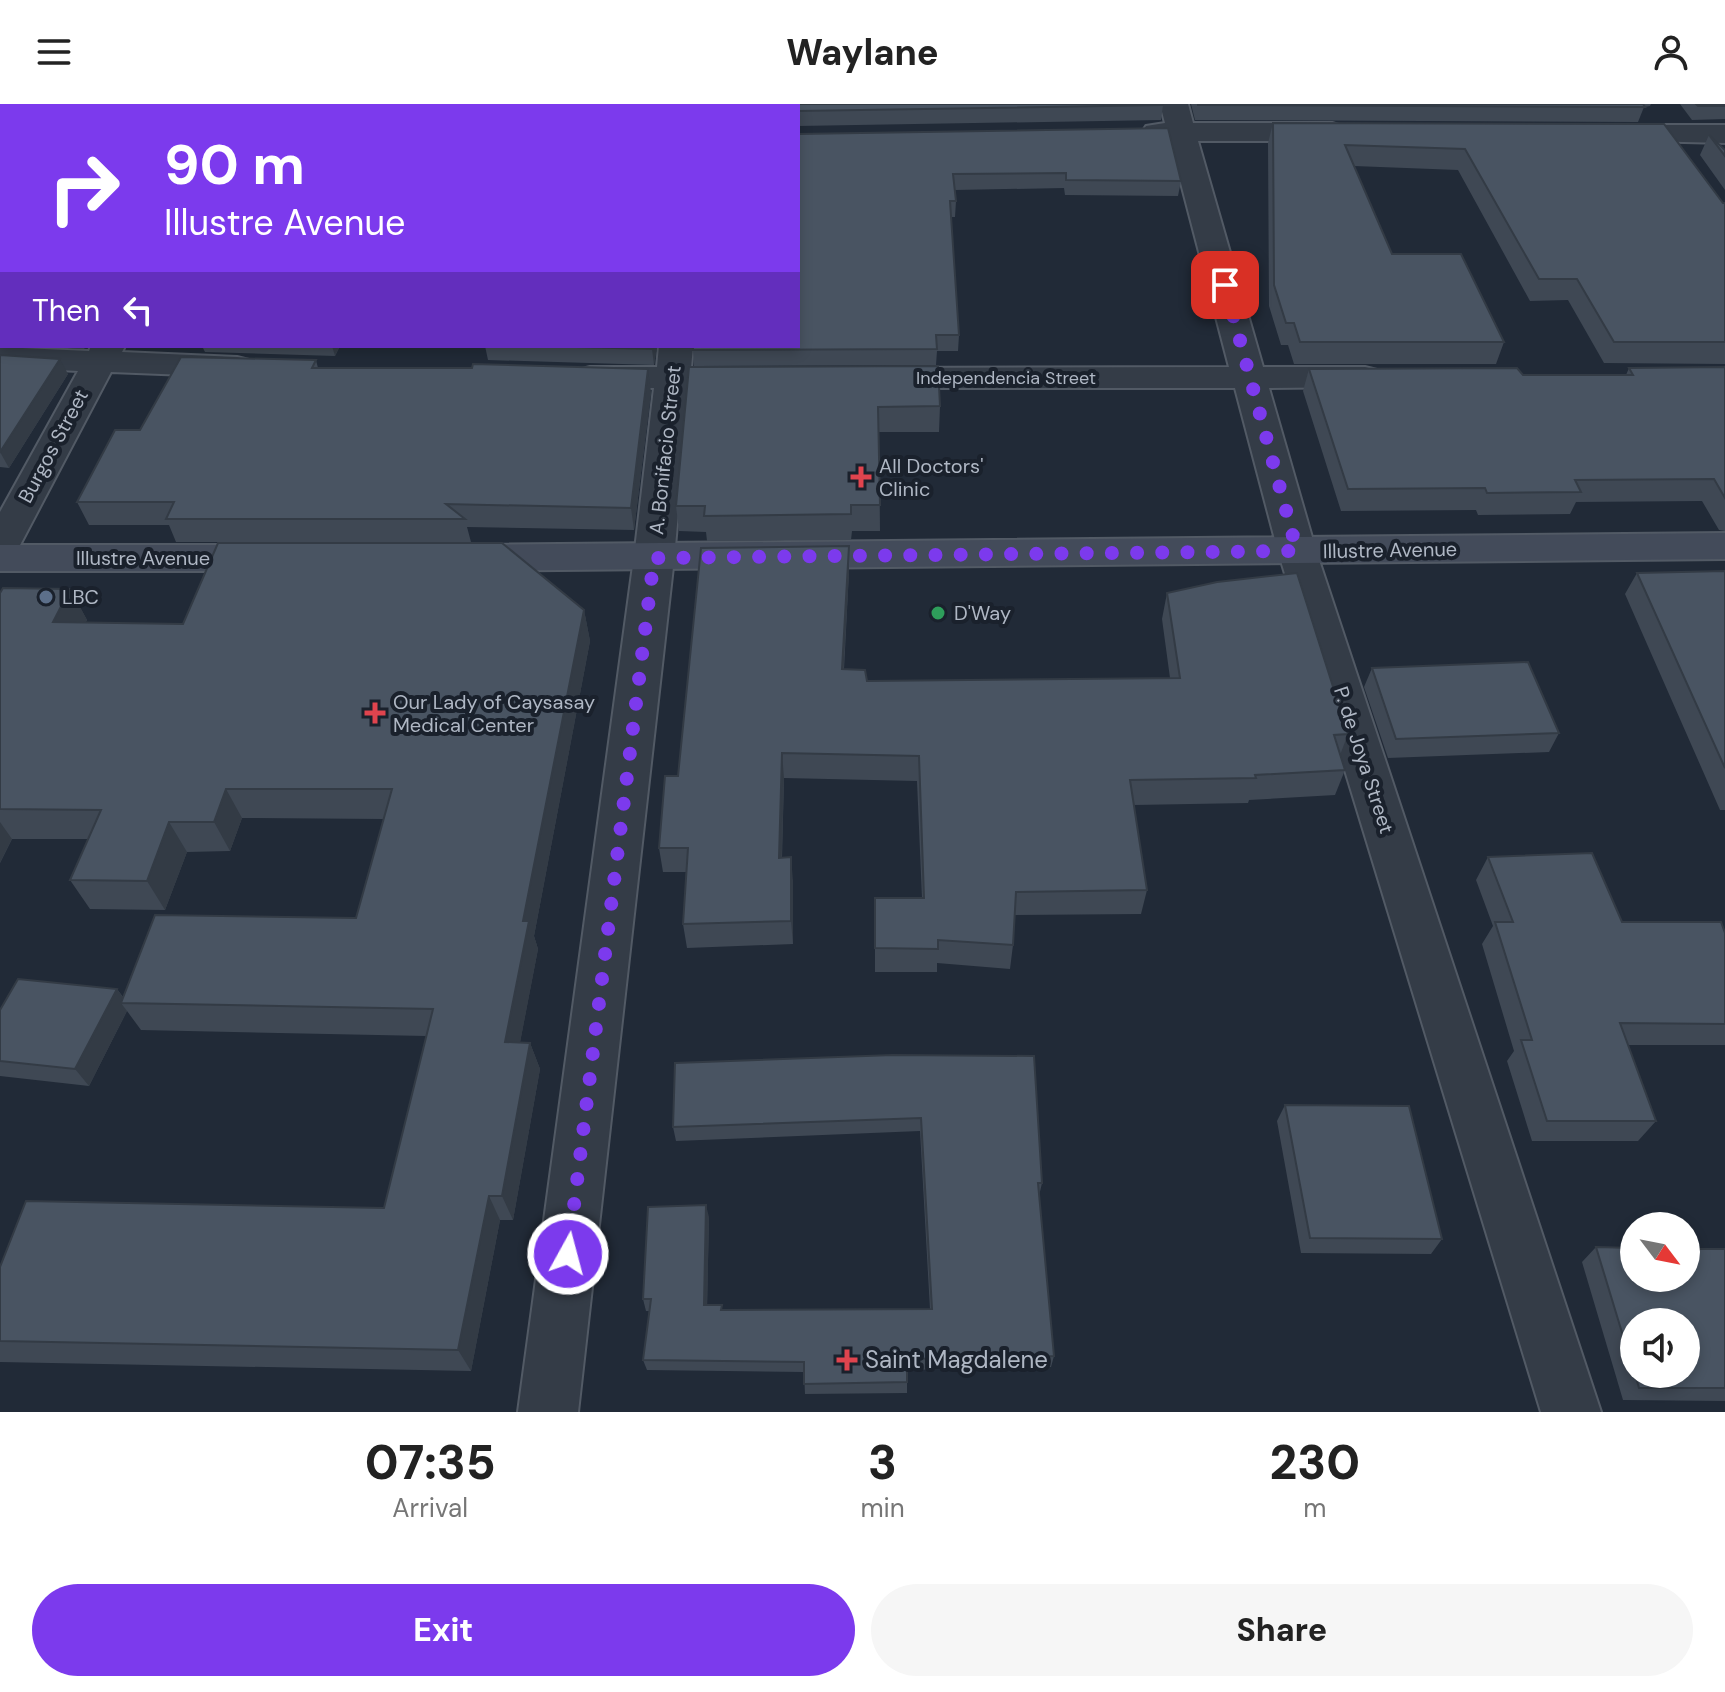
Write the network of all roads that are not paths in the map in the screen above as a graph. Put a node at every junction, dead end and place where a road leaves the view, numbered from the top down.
1 (1644, 104) edge
2 (1178, 118) edge
3 (1136, 132) edge
4 (1354, 133) edge
5 (1588, 134) edge
6 (1725, 134) edge
7 (1675, 146) junction
8 (102, 354) edge
9 (0, 357) edge
10 (674, 362) edge
11 (273, 368) edge
12 (561, 376) edge
13 (1393, 377) edge
14 (1251, 378) junction
15 (782, 379) edge
16 (844, 379) edge
17 (1725, 546) edge
18 (0, 547) edge
19 (1297, 551) junction
20 (0, 558) edge
21 (303, 558) edge
22 (431, 558) edge
23 (654, 558) junction
24 (548, 1412) edge
25 (1571, 1412) edge

1 - 7 street
2 - 3 street
2 - 4 street
2 - 14 street, P. de Joya Street
5 - 7 street
6 - 7 street
8 - 9 street
8 - 11 street
8 - 18 street, Burgos Street
10 - 12 street
10 - 15 street
10 - 23 street, A. Bonifacio Street
13 - 14 street, Independencia Street
14 - 16 street, Independencia Street
14 - 19 street, P. de Joya Street
17 - 19 main road, Illustre Avenue
19 - 23 main road, Illustre Avenue
19 - 25 street, P. de Joya Street
20 - 21 main road, Illustre Avenue
22 - 23 main road, Illustre Avenue
23 - 24 street, A. Bonifacio Street

